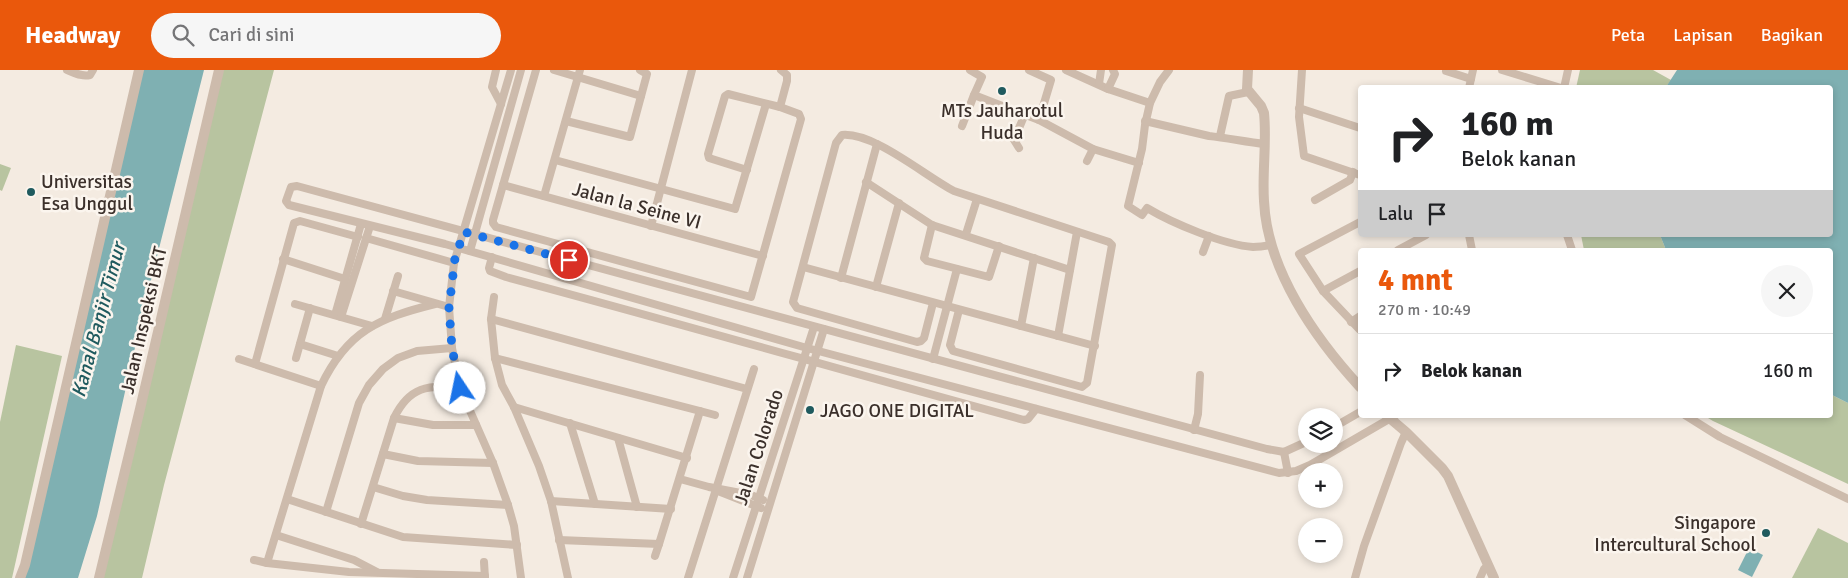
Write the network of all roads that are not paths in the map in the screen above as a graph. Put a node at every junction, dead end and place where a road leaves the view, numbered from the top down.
1 (66, 70) edge
2 (93, 70) edge
3 (139, 70) edge
4 (219, 70) edge
5 (496, 70) edge
6 (510, 70) edge
7 (521, 70) edge
8 (536, 70) edge
9 (554, 70) edge
10 (580, 70) edge
11 (640, 70) edge
12 (692, 70) edge
13 (781, 70) edge
14 (970, 70) edge
15 (1029, 70) edge
16 (1066, 70) edge
17 (1101, 70) edge
18 (1113, 70) edge
19 (1169, 70) edge
20 (1248, 70) edge
21 (1302, 70) edge
22 (1473, 70) edge
23 (1502, 70) edge
24 (1568, 70) edge
25 (1446, 71) edge
26 (578, 78) junction
27 (1471, 79) junction
28 (1098, 84) junction
29 (1470, 85) edge
30 (1552, 85) edge
31 (1563, 85) edge
32 (1108, 89) junction
33 (1248, 92) junction
34 (974, 95) junction
35 (641, 96) junction
36 (1150, 103) junction
37 (501, 104) junction
38 (766, 104) junction
39 (780, 107) junction
40 (1299, 108) junction
41 (1025, 114) junction
42 (1039, 120) junction
43 (566, 121) junction
44 (1145, 121) junction
45 (962, 126) dead end
46 (1358, 127) edge
47 (1220, 136) junction
48 (877, 144) junction
49 (1265, 144) junction
50 (1019, 148) dead end
51 (1093, 148) junction
52 (555, 160) junction
53 (1087, 161) dead end
54 (1139, 163) junction
55 (747, 170) junction
56 (1356, 173) edge
57 (866, 182) junction
58 (503, 185) junction
59 (660, 189) junction
60 (544, 196) junction
61 (977, 199) junction
62 (1315, 200) dead end
63 (899, 203) junction
64 (1358, 223) edge
65 (361, 224) junction
66 (932, 224) junction
67 (370, 226) junction
68 (651, 226) junction
69 (464, 232) junction
70 (1077, 232) junction
71 (966, 234) junction
72 (475, 235) junction
73 (1210, 236) junction
74 (1422, 237) edge
75 (361, 240) junction
76 (1269, 245) junction
77 (998, 246) junction
78 (459, 248) junction
79 (1402, 248) edge
80 (470, 251) junction
81 (1202, 252) dead end
82 (763, 256) junction
83 (492, 257) junction
84 (1034, 258) junction
85 (283, 259) junction
86 (454, 263) junction
87 (803, 267) junction
88 (957, 270) junction
89 (1070, 270) junction
90 (1358, 272) edge
91 (398, 276) dead end
92 (840, 278) junction
93 (345, 279) junction
94 (876, 287) junction
95 (1323, 290) junction
96 (393, 291) junction
97 (494, 296) dead end
98 (641, 300) junction
99 (933, 303) junction
100 (295, 304) dead end
101 (435, 304) junction
102 (947, 306) junction
103 (310, 308) junction
104 (449, 308) junction
105 (959, 310) junction
106 (637, 312) junction
107 (338, 316) junction
108 (1358, 317) edge
109 (384, 318) junction
110 (491, 319) junction
111 (1350, 322) junction
112 (372, 326) junction
113 (1021, 326) junction
114 (1358, 328) edge
115 (813, 330) junction
116 (823, 333) junction
117 (1058, 336) junction
118 (300, 344) junction
119 (808, 346) junction
120 (1095, 346) junction
121 (452, 348) junction
122 (818, 349) junction
123 (338, 356) junction
124 (296, 358) dead end
125 (495, 358) junction
126 (239, 359) dead end
127 (803, 359) junction
128 (933, 359) junction
129 (814, 362) junction
130 (255, 364) junction
131 (754, 369) dead end
132 (1200, 375) dead end
133 (934, 382) junction
134 (1358, 385) edge
135 (321, 386) junction
136 (460, 388) junction
137 (747, 389) junction
138 (932, 395) junction
139 (514, 407) junction
140 (1036, 409) junction
141 (700, 411) junction
142 (1358, 413) edge
143 (715, 415) dead end
144 (394, 418) junction
145 (1388, 418) edge
146 (1392, 418) edge
147 (1690, 418) edge
148 (1343, 422) edge
149 (570, 423) junction
150 (476, 425) junction
151 (1194, 430) junction
152 (1404, 437) junction
153 (618, 438) junction
154 (1298, 446) edge
155 (1284, 452) junction
156 (383, 454) junction
157 (687, 458) junction
158 (493, 463) junction
159 (1288, 473) junction
160 (680, 479) junction
161 (763, 485) junction
162 (373, 487) junction
163 (713, 488) junction
164 (774, 488) junction
165 (759, 498) junction
166 (287, 499) junction
167 (1848, 499) edge
168 (551, 501) junction
169 (595, 504) junction
170 (508, 505) junction
171 (756, 506) junction
172 (769, 506) junction
173 (637, 507) junction
174 (671, 509) junction
175 (326, 512) junction
176 (361, 524) junction
177 (276, 535) junction
178 (559, 540) junction
179 (660, 544) junction
180 (517, 545) junction
181 (655, 556) dead end
182 (254, 560) dead end
183 (484, 562) dead end
184 (267, 563) junction
185 (1486, 567) junction
186 (379, 573) junction
187 (394, 576) edge
188 (485, 577) edge
189 (20, 578) edge
190 (99, 578) edge
191 (521, 578) edge
192 (568, 578) edge
193 (688, 578) edge
194 (734, 578) edge
195 (747, 578) edge
196 (1355, 578) edge
197 (1480, 578) edge
198 (1494, 578) edge

1 - 2 street
3 - 189 street
4 - 190 street, Jalan Inspeksi BKT
5 - 37 street
6 - 37 street
7 - 72 street
8 - 58 street
9 - 26 street
10 - 26 street
11 - 35 street
12 - 59 street
13 - 39 street
14 - 34 street
15 - 42 street
16 - 28 street
17 - 28 street
18 - 32 street
19 - 36 street
20 - 33 street
21 - 40 street
22 - 27 street
23 - 30 street
24 - 31 street
25 - 27 street
26 - 35 street
26 - 43 street
27 - 29 street
28 - 32 street
32 - 36 street
33 - 47 street
33 - 49 street
34 - 41 street
34 - 45 street
35 - 43 street
36 - 44 street
37 - 69 street
38 - 39 street
38 - 55 street
38 - 55 street
39 - 82 street
40 - 46 street
40 - 56 street
41 - 42 street
41 - 50 street
42 - 51 street
43 - 52 street
44 - 47 street
44 - 54 street
47 - 49 street
48 - 57 street
48 - 61 street
48 - 87 street
49 - 76 street
51 - 53 street
51 - 54 street
52 - 59 street
52 - 60 street
54 - 73 street
55 - 59 street
56 - 62 street
57 - 63 street
57 - 92 street
58 - 60 street, Jalan la Seine VI
58 - 82 street
59 - 68 street
60 - 68 street, Jalan la Seine VI
61 - 70 street
61 - 71 street
63 - 66 street
63 - 94 street
64 - 95 street
65 - 67 street
65 - 69 street
65 - 75 street
66 - 71 street
66 - 88 street
67 - 75 street
67 - 78 street
68 - 82 street, Jalan la Seine VI
69 - 72 street
69 - 78 street
70 - 89 street
70 - 120 street
71 - 77 street
72 - 80 street
72 - 115 street
73 - 76 street
73 - 81 street
74 - 79 street
75 - 85 street
75 - 86 street
75 - 93 street
75 - 107 street
76 - 134 street
77 - 84 street
77 - 88 street
78 - 80 street
78 - 86 street
80 - 83 street
83 - 98 street
83 - 106 street
84 - 89 street
84 - 113 street
85 - 93 street
85 - 130 street
86 - 104 street
87 - 92 street
87 - 99 street
88 - 102 street
89 - 117 street
90 - 95 street
91 - 96 street
92 - 94 street
93 - 107 street
94 - 99 street
95 - 111 street
96 - 101 street
96 - 109 street
97 - 110 street
98 - 106 street
98 - 119 street
99 - 102 street
100 - 103 street
101 - 104 street
101 - 109 street
102 - 105 street
102 - 128 street
103 - 107 street
103 - 118 street
104 - 121 street
105 - 113 street
105 - 120 street
106 - 127 street
107 - 112 street
108 - 111 street
109 - 112 street
110 - 125 street
110 - 137 street
111 - 114 street
112 - 123 street
113 - 117 street
115 - 116 street
115 - 119 street, Jalan Colorado
116 - 122 street, Jalan Colorado
116 - 128 street
117 - 120 street
118 - 123 street
118 - 124 street
119 - 122 street
119 - 127 street, Jalan Colorado
121 - 136 street
121 - 175 street
122 - 129 street, Jalan Colorado
122 - 133 street
123 - 135 street
125 - 139 street
125 - 141 street
126 - 130 street
127 - 129 street
127 - 161 street, Jalan Colorado
128 - 151 street
129 - 138 street
129 - 164 street, Jalan Colorado
130 - 135 street
131 - 137 street
132 - 151 street
133 - 138 street
133 - 140 street
135 - 166 street
136 - 144 street
136 - 150 street
137 - 163 street
138 - 140 street
139 - 149 street
139 - 168 street
140 - 159 street
141 - 143 street
141 - 157 street
142 - 148 street
144 - 150 street
144 - 156 street
145 - 159 street
146 - 152 street
147 - 167 street
149 - 153 street
149 - 169 street
150 - 158 street
151 - 155 street
152 - 185 street
152 - 196 street
153 - 157 street
153 - 173 street
154 - 155 street
155 - 159 street
156 - 158 street
156 - 162 street
157 - 160 street
158 - 170 street
160 - 163 street
160 - 174 street
161 - 164 street
161 - 165 street, Jalan Colorado
162 - 170 street
162 - 176 street
163 - 165 street
163 - 171 street
163 - 193 street
164 - 172 street, Jalan Colorado
165 - 171 street, Jalan Colorado
165 - 172 street
166 - 175 street
166 - 177 street
168 - 169 street
168 - 178 street
169 - 173 street
170 - 180 street
171 - 172 street
171 - 194 street, Jalan Colorado
172 - 195 street, Jalan Colorado
173 - 174 street
174 - 179 street
175 - 176 street
176 - 180 street
177 - 184 street
177 - 186 street
178 - 179 street
178 - 192 street
179 - 181 street
180 - 191 street
182 - 184 street
183 - 188 street
184 - 186 street
185 - 197 street
185 - 198 street
186 - 187 street
187 - 188 street

